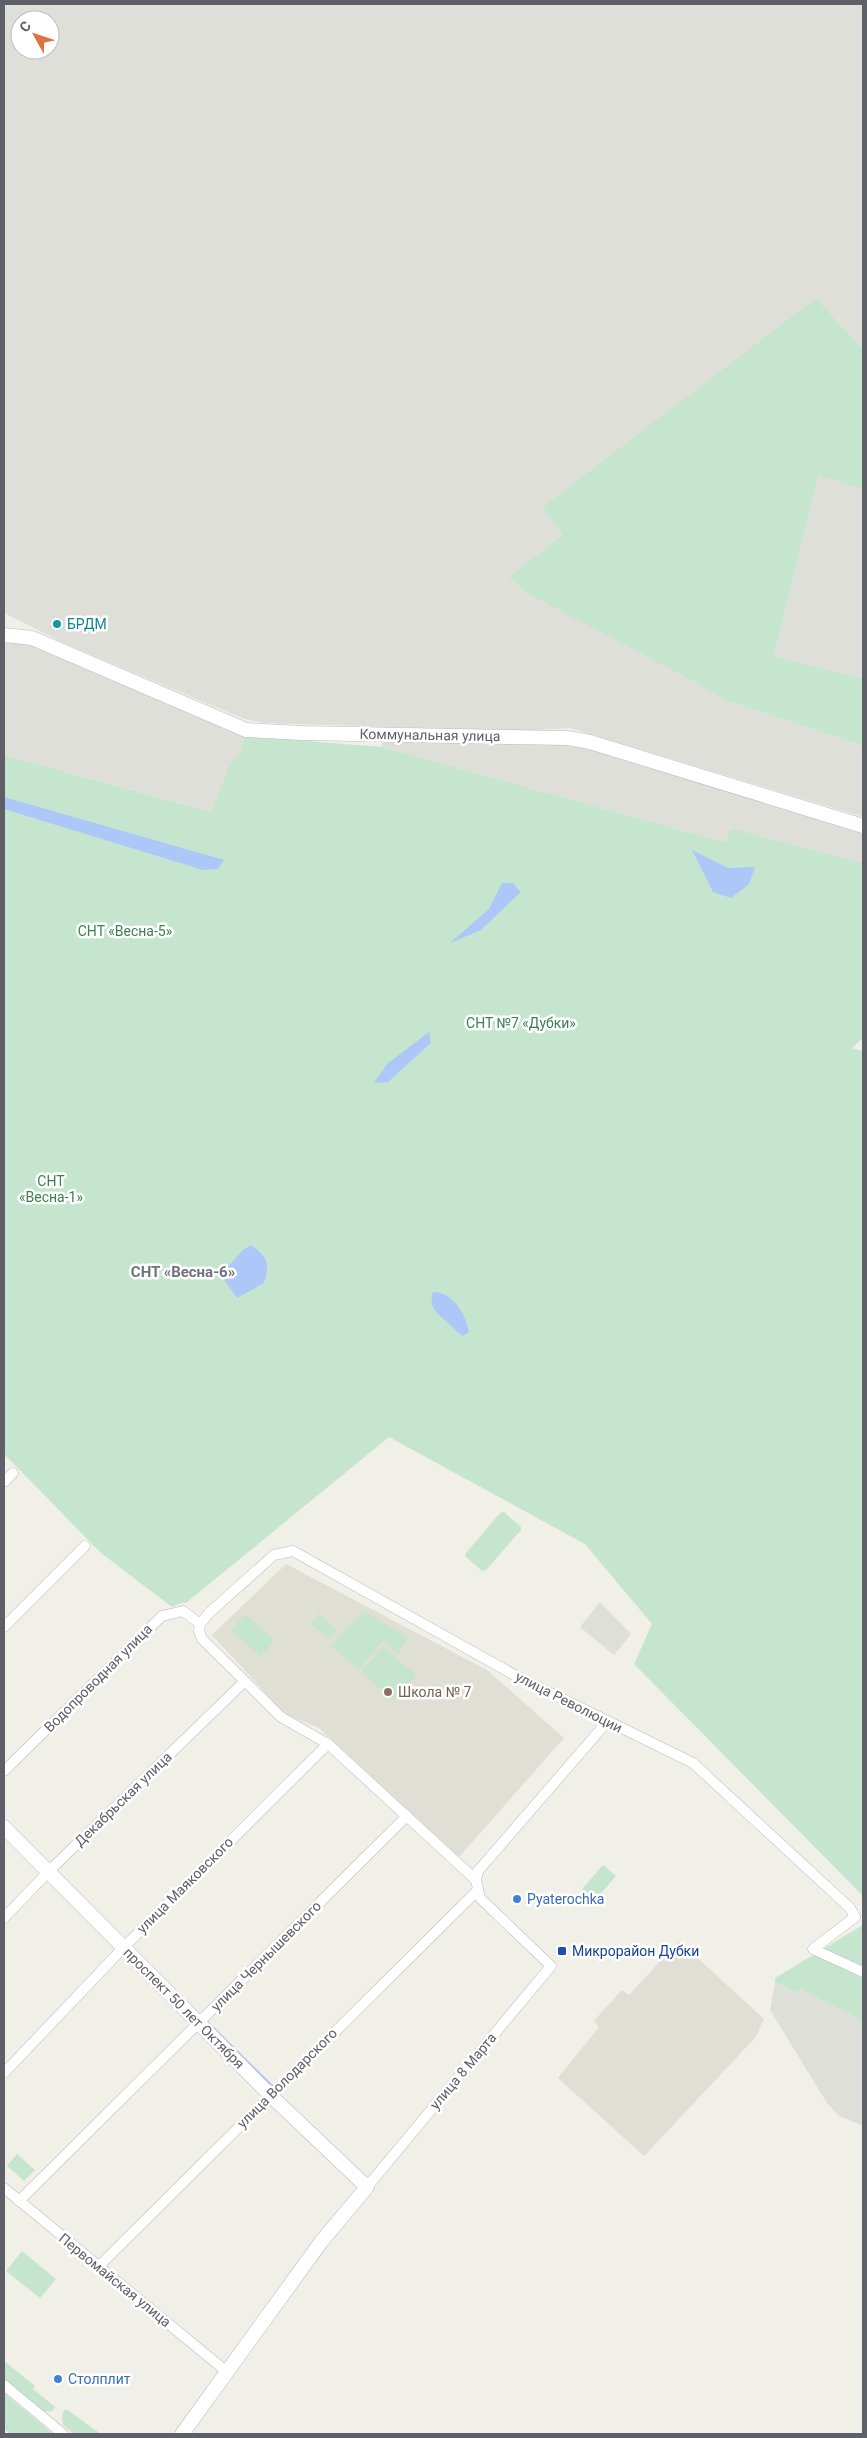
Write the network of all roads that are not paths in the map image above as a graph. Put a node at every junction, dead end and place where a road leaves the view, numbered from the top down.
1 (4, 634) edge
2 (863, 826) edge
3 (12, 1473) dead end
4 (4, 1482) edge
5 (85, 1546) dead end
6 (200, 1624) junction
7 (4, 1627) edge
8 (244, 1682) junction
9 (607, 1722) junction
10 (328, 1744) junction
11 (4, 1772) edge
12 (407, 1816) junction
13 (4, 1827) edge
14 (48, 1872) junction
15 (476, 1886) junction
16 (4, 1918) edge
17 (124, 1946) junction
18 (863, 1972) edge
19 (199, 2022) junction
20 (4, 2073) edge
21 (270, 2094) junction
22 (367, 2187) junction
23 (4, 2188) edge
24 (19, 2201) junction
25 (99, 2266) junction
26 (227, 2372) junction
27 (4, 2385) edge
28 (63, 2434) edge
29 (182, 2434) edge

1 - 2 street, Коммунальная улица
3 - 4 street
5 - 7 street
6 - 8 street
6 - 9 street, улица Революции
6 - 11 street, Водопроводная улица
8 - 10 street
8 - 14 street, Декабрьская улица
9 - 15 street
9 - 18 street, улица Революции
10 - 12 street
10 - 17 street, улица Маяковского
12 - 15 street
12 - 19 street, улица Чернышевского
13 - 14 street, проспект 50 лет Октября
14 - 16 street, Декабрьская улица
14 - 17 street, проспект 50 лет Октября
15 - 21 street, улица Володарского
15 - 22 street, улица 8 Марта
17 - 19 street, проспект 50 лет Октября
17 - 20 street, улица Маяковского
19 - 21 street, проспект 50 лет Октября
19 - 24 street, улица Чернышевского
21 - 22 street, проспект 50 лет Октября
21 - 25 street, улица Володарского
22 - 26 street, улица 8 Марта
23 - 24 street, Первомайская улица
24 - 25 street, Первомайская улица
25 - 26 street, Первомайская улица
26 - 29 street, улица 8 Марта
27 - 28 street

